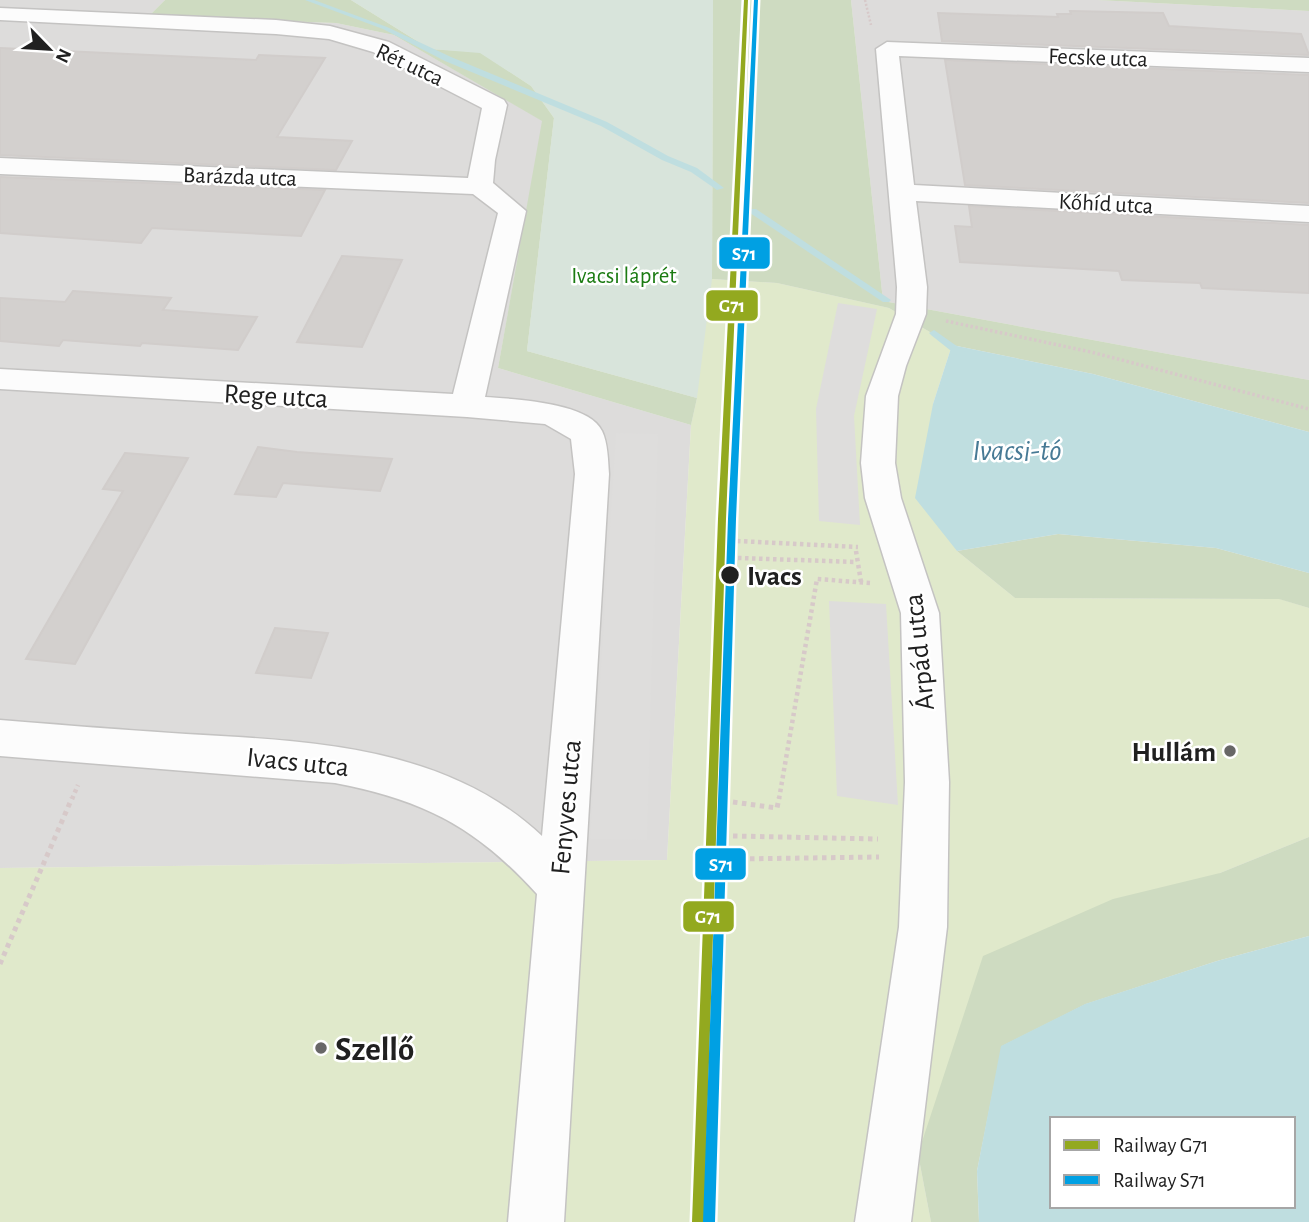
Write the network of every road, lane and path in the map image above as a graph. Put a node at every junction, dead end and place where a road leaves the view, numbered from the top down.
1 (0, 14) edge
2 (887, 49) joint
3 (1309, 65) edge
4 (0, 166) edge
5 (480, 186) junction
6 (903, 192) junction
7 (1309, 214) edge
8 (911, 314) junction
9 (0, 379) edge
10 (467, 406) junction
11 (1309, 409) edge
12 (552, 414) joint
13 (737, 541) dead end
14 (738, 558) dead end
15 (857, 562) junction
16 (861, 582) junction
17 (913, 586) junction
18 (0, 738) edge
19 (96, 746) junction
20 (733, 803) dead end
21 (733, 836) dead end
22 (878, 839) dead end
23 (879, 857) dead end
24 (732, 859) dead end
25 (559, 885) junction
26 (0, 964) edge
27 (536, 1222) edge
28 (883, 1222) edge

1 - 5 street, Rét utca
2 - 3 street, Fecske utca
2 - 6 street, Árpád utca
4 - 5 street, Barázda utca
5 - 10 street
6 - 7 street, Kőhíd utca
6 - 8 street, Árpád utca
8 - 11 path
8 - 17 street, Árpád utca
9 - 10 street, Rege utca
10 - 12 street, Rege utca
12 - 25 street, Fenyves utca
13 - 15 path
14 - 15 path
15 - 16 path
16 - 17 path
16 - 20 path
17 - 28 street, Árpád utca
18 - 19 street, Ivacs utca
19 - 25 street, Ivacs utca
19 - 26 path
21 - 22 path
23 - 24 path
25 - 27 street, Fenyves utca

